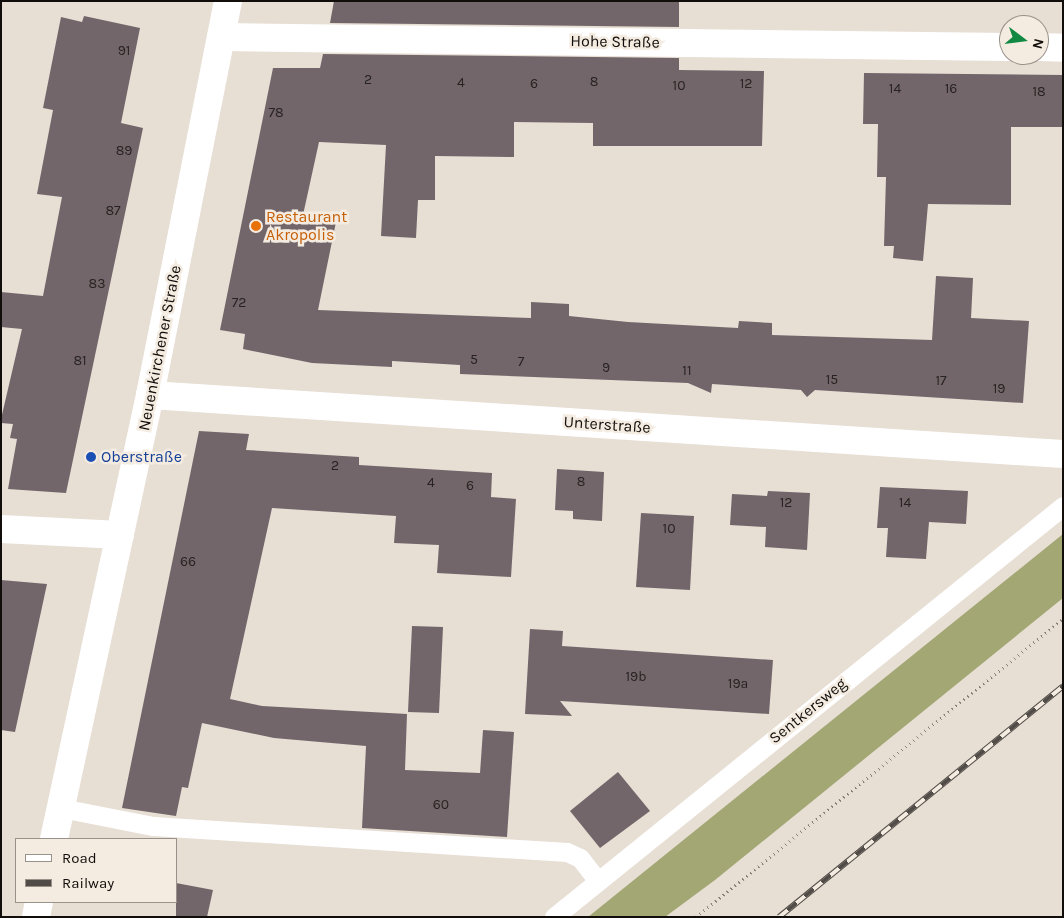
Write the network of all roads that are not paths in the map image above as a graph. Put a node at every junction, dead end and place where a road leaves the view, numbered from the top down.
1 (228, 1) edge
2 (221, 37) junction
3 (999, 47) edge
4 (1049, 48) edge
5 (1063, 48) edge
6 (150, 395) junction
7 (1063, 454) edge
8 (1063, 506) edge
9 (1, 529) edge
10 (120, 534) junction
11 (61, 808) junction
12 (54, 838) edge
13 (598, 881) junction
14 (39, 903) edge
15 (36, 917) edge
16 (554, 917) edge

1 - 2 street, Neuenkirchener Straße
2 - 3 street, Hohe Straße
2 - 6 street, Neuenkirchener Straße
4 - 5 street
6 - 7 street, Unterstraße
6 - 10 street, Neuenkirchener Straße
8 - 13 lane, Sentkersweg
9 - 10 street
10 - 11 street, Neuenkirchener Straße
11 - 12 street, Neuenkirchener Straße
11 - 13 lane
13 - 16 lane, Sentkersweg
14 - 15 street

